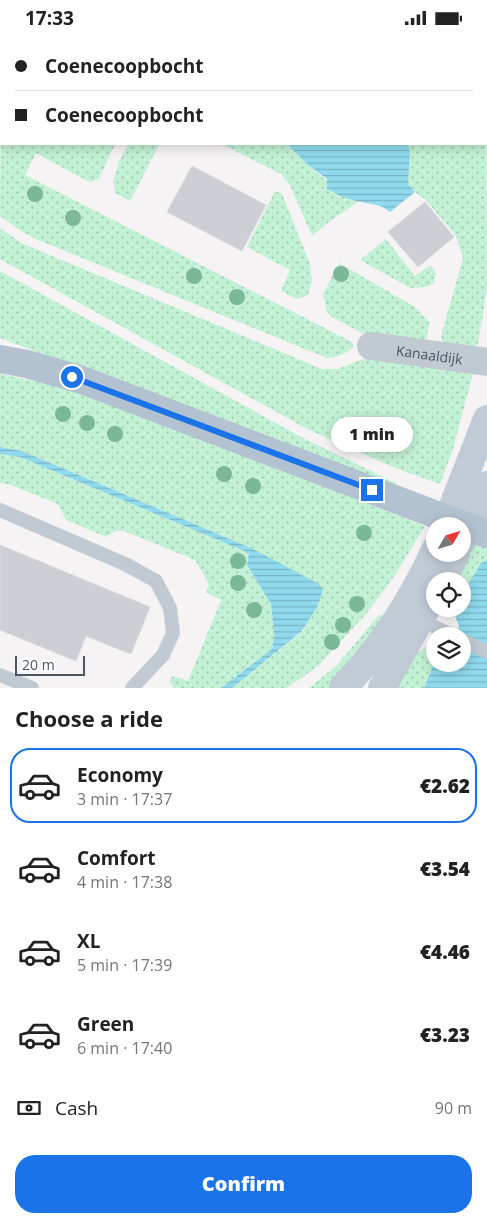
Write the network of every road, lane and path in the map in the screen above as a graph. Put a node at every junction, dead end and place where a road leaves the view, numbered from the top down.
1 (371, 346) dead end
2 (0, 359) edge
3 (487, 362) edge
4 (487, 419) edge
5 (487, 485) edge
6 (0, 510) edge
7 (449, 517) edge
8 (471, 521) edge
9 (487, 534) edge
10 (429, 563) edge
11 (426, 611) edge
12 (421, 621) junction
13 (434, 627) edge
14 (471, 644) edge
15 (487, 652) edge
16 (0, 675) edge
17 (32, 688) edge
18 (132, 688) edge
19 (343, 688) edge
20 (382, 688) edge

1 - 3 street, Kanaaldijk
2 - 9 main road, bridge
4 - 7 main road
5 - 8 main road
6 - 18 lane
10 - 12 main road
11 - 12 main road
12 - 13 lane
12 - 19 main road
12 - 20 main road
14 - 15 lane
16 - 17 lane

